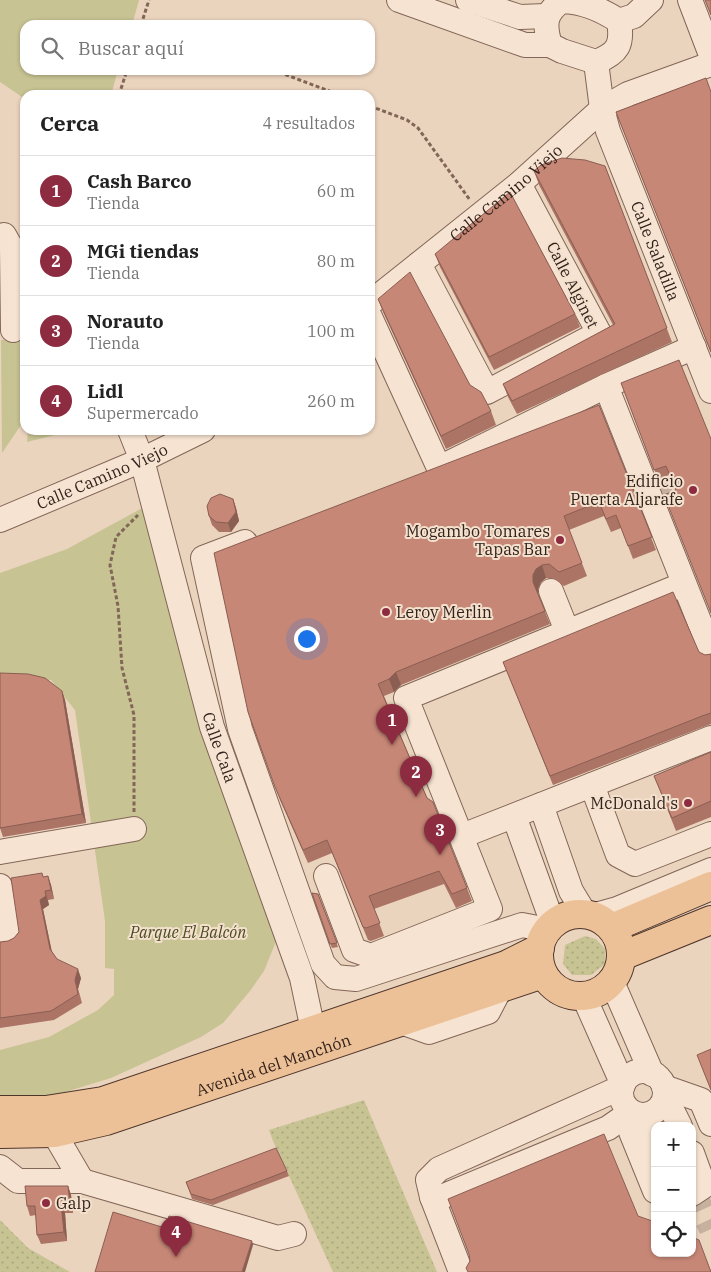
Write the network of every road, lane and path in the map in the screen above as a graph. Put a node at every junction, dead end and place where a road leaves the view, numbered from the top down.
1 (149, 0) edge
2 (398, 0) edge
3 (468, 0) edge
4 (651, 0) edge
5 (690, 0) edge
6 (557, 6) edge
7 (143, 20) edge
8 (619, 21) junction
9 (550, 45) junction
10 (711, 56) edge
11 (596, 62) junction
12 (711, 64) edge
13 (125, 75) edge
14 (286, 75) edge
15 (121, 90) edge
16 (327, 90) edge
17 (375, 108) edge
18 (602, 109) junction
19 (519, 184) junction
20 (481, 214) junction
21 (10, 235) edge
22 (419, 264) junction
23 (375, 299) edge
24 (375, 329) edge
25 (13, 330) dead end
26 (694, 347) junction
27 (606, 386) junction
28 (711, 391) edge
29 (132, 435) edge
30 (193, 435) edge
31 (142, 460) junction
32 (439, 468) junction
33 (414, 478) edge
34 (141, 512) dead end
35 (0, 520) edge
36 (268, 533) edge
37 (684, 584) junction
38 (551, 591) dead end
39 (567, 631) junction
40 (711, 652) edge
41 (711, 738) edge
42 (592, 785) junction
43 (541, 806) junction
44 (514, 816) junction
45 (134, 829) joint
46 (711, 834) edge
47 (462, 836) junction
48 (0, 852) edge
49 (711, 870) edge
50 (326, 876) dead end
51 (0, 886) edge
52 (711, 886) edge
53 (490, 910) junction
54 (597, 919) junction
55 (711, 920) edge
56 (515, 928) junction
57 (711, 936) edge
58 (0, 938) edge
59 (664, 940) junction
60 (546, 944) junction
61 (622, 956) junction
62 (373, 964) junction
63 (612, 982) junction
64 (584, 997) junction
65 (313, 1030) junction
66 (615, 1089) junction
67 (0, 1110) edge
68 (660, 1112) edge
69 (711, 1124) edge
70 (54, 1133) junction
71 (0, 1134) edge
72 (696, 1163) edge
73 (0, 1166) edge
74 (655, 1167) edge
75 (711, 1171) edge
76 (82, 1181) junction
77 (651, 1181) edge
78 (696, 1191) edge
79 (432, 1197) junction
80 (711, 1200) edge
81 (696, 1207) edge
82 (294, 1234) dead end
83 (461, 1272) edge

1 - 7 path
2 - 9 street
3 - 6 street
4 - 8 street
5 - 10 street
6 - 8 street
6 - 9 street
8 - 11 street
9 - 11 street
11 - 18 street
12 - 18 street, Calle Camino Viejo
13 - 15 path
14 - 16 path
17 - 20 path
18 - 19 street, Calle Camino Viejo
18 - 26 street, Calle Saladilla
19 - 20 street, Calle Camino Viejo
19 - 22 street, Calle Alginet
20 - 22 street, Calle Camino Viejo
21 - 25 street
22 - 23 street, Calle Camino Viejo
24 - 32 street
26 - 27 street
26 - 28 street, Calle Saladilla
27 - 32 street
27 - 37 street
29 - 31 street, Calle Cala
30 - 31 street, Calle Camino Viejo
31 - 35 street, Calle Camino Viejo
31 - 65 street, Calle Cala
32 - 33 street
34 - 45 path
36 - 62 street
37 - 39 street
37 - 40 street
38 - 39 street
39 - 47 street
41 - 42 street
42 - 43 street
42 - 46 street
43 - 44 street
43 - 54 street
44 - 47 street
44 - 60 street
45 - 48 street
47 - 53 street
49 - 54 street
50 - 62 street
51 - 58 street
52 - 54 main road
53 - 56 street
53 - 62 street
54 - 60 main road
54 - 61 main road
55 - 59 main road
56 - 60 street
56 - 62 street
57 - 59 street
59 - 61 main road
60 - 64 main road
60 - 65 main road, Avenida del Manchón
60 - 70 main road, Avenida del Manchón
61 - 63 main road
63 - 64 main road
63 - 68 street
64 - 66 street
65 - 67 main road, Avenida del Manchón
66 - 68 street
66 - 68 street
66 - 79 street
68 - 69 street
68 - 74 street
68 - 75 street
68 - 77 street
68 - 79 street
70 - 71 main road, Avenida del Manchón
70 - 76 street
72 - 78 street
73 - 76 street
76 - 82 street
79 - 83 street
80 - 81 street

